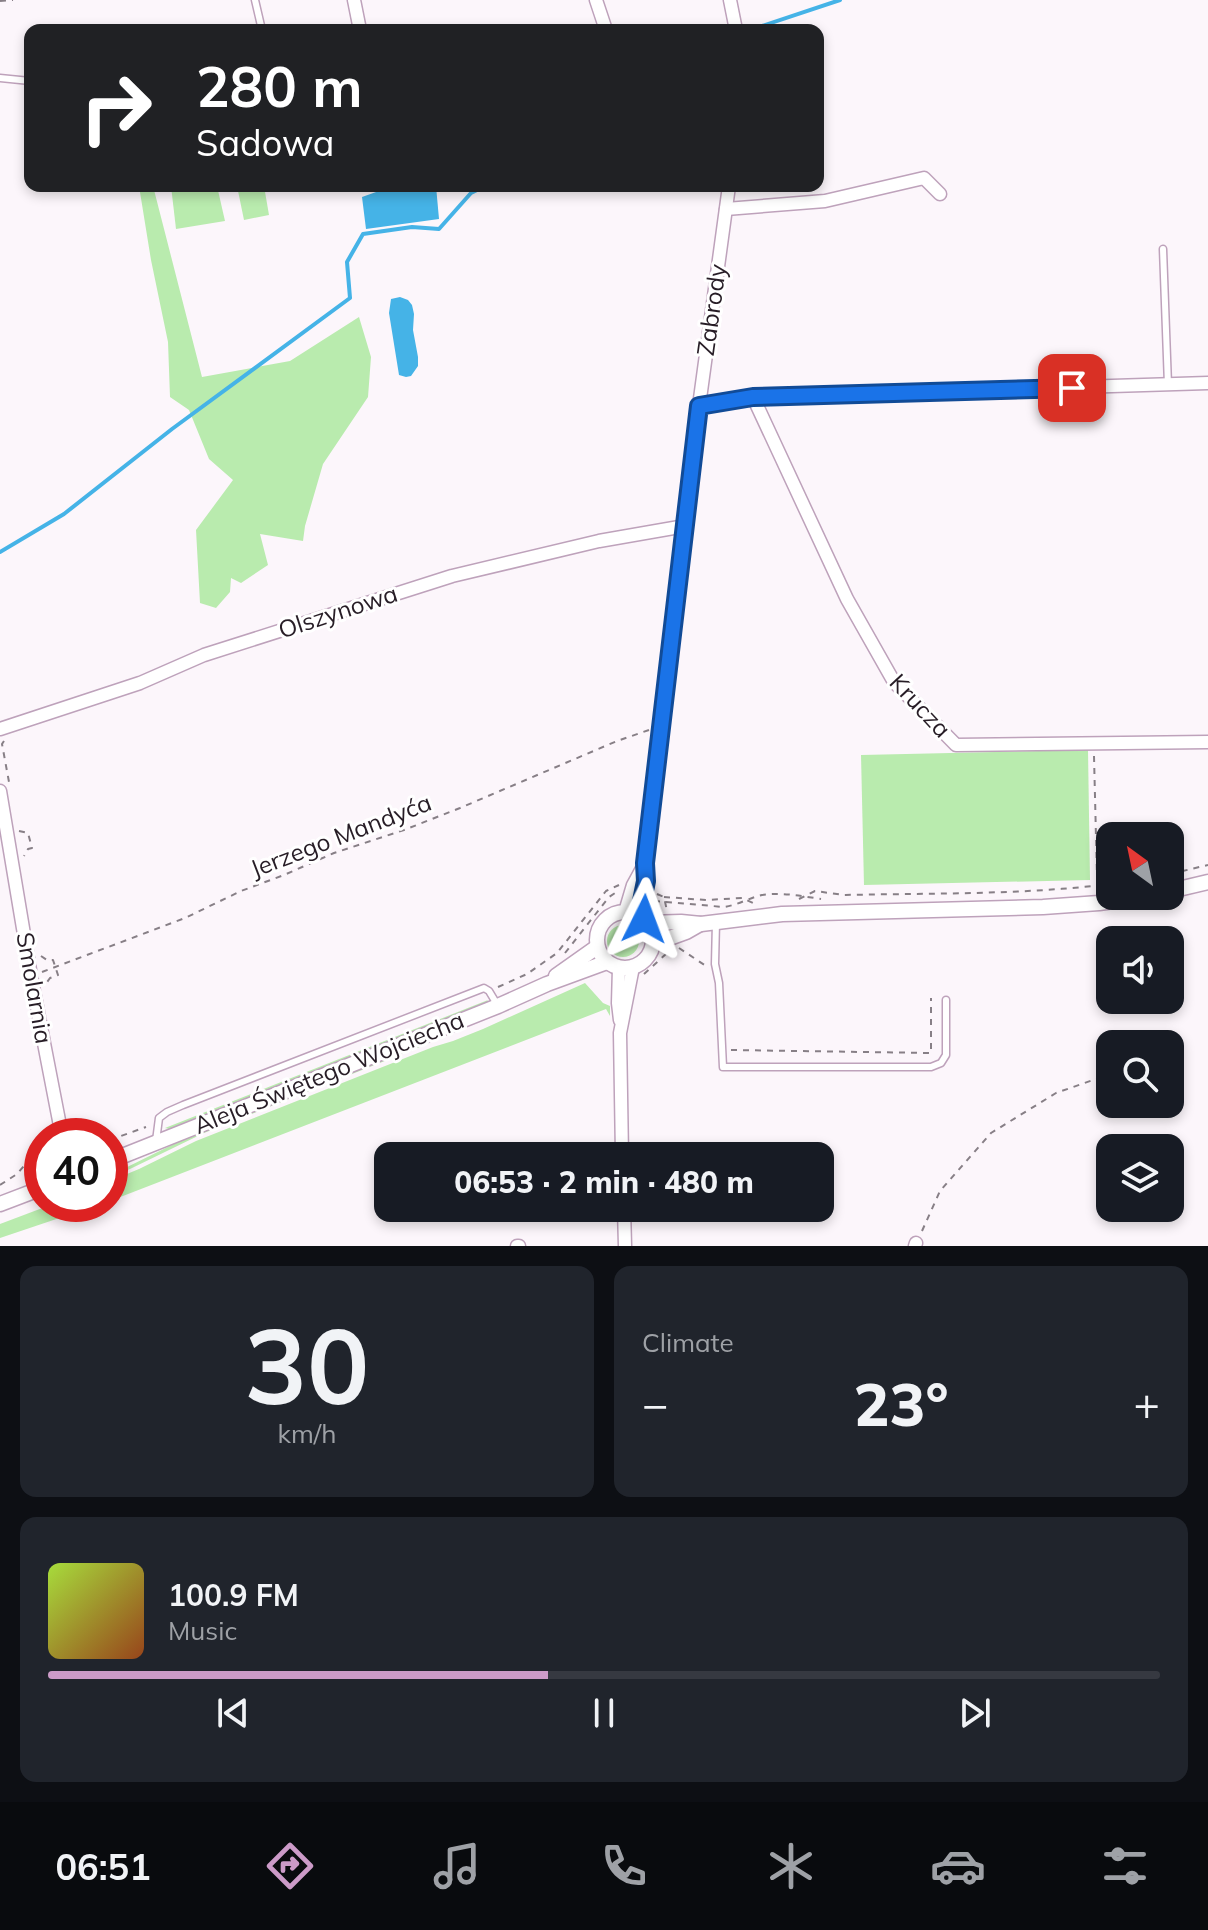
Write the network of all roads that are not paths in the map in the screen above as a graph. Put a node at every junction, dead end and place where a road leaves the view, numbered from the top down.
1 (255, 0) edge
2 (354, 0) edge
3 (596, 0) edge
4 (730, 0) edge
5 (261, 24) edge
6 (359, 24) edge
7 (604, 24) edge
8 (735, 24) edge
9 (0, 78) edge
10 (24, 80) edge
11 (728, 192) edge
12 (940, 194) dead end
13 (726, 209) junction
14 (1163, 249) dead end
15 (1208, 383) edge
16 (1168, 385) junction
17 (753, 397) junction
18 (699, 406) junction
19 (685, 526) junction
20 (0, 729) edge
21 (1208, 742) edge
22 (0, 791) edge
23 (1208, 882) edge
24 (1184, 888) edge
25 (1096, 903) edge
26 (637, 917) junction
27 (708, 923) junction
28 (653, 944) junction
29 (597, 947) junction
30 (625, 968) junction
31 (547, 984) junction
32 (946, 1000) dead end
33 (498, 1006) junction
34 (59, 1118) edge
35 (156, 1141) junction
36 (622, 1142) edge
37 (128, 1153) edge
38 (24, 1195) edge
39 (0, 1204) edge
40 (624, 1222) edge
41 (625, 1246) edge

1 - 5 lane
2 - 6 street
3 - 7 street
4 - 8 street
9 - 10 lane
11 - 13 street, Zabrody
12 - 13 street
13 - 18 street, Zabrody
14 - 16 lane
15 - 16 street
16 - 17 street
17 - 18 street
17 - 21 street, Krucza
18 - 19 street, Zabrody
19 - 20 street, Olszynowa
19 - 26 street, Zabrody
22 - 34 street, Smolarnia
23 - 24 street
25 - 27 street
26 - 27 street
26 - 28 street
26 - 29 street
27 - 28 street
27 - 32 lane
28 - 30 street
29 - 30 street
29 - 31 street, Aleja Świętego Wojciecha
30 - 31 street, Aleja Świętego Wojciecha
30 - 36 street
31 - 33 street, Aleja Świętego Wojciecha
33 - 35 street, Aleja Świętego Wojciecha
33 - 35 lane
35 - 37 street, Aleja Świętego Wojciecha
38 - 39 street
40 - 41 street

